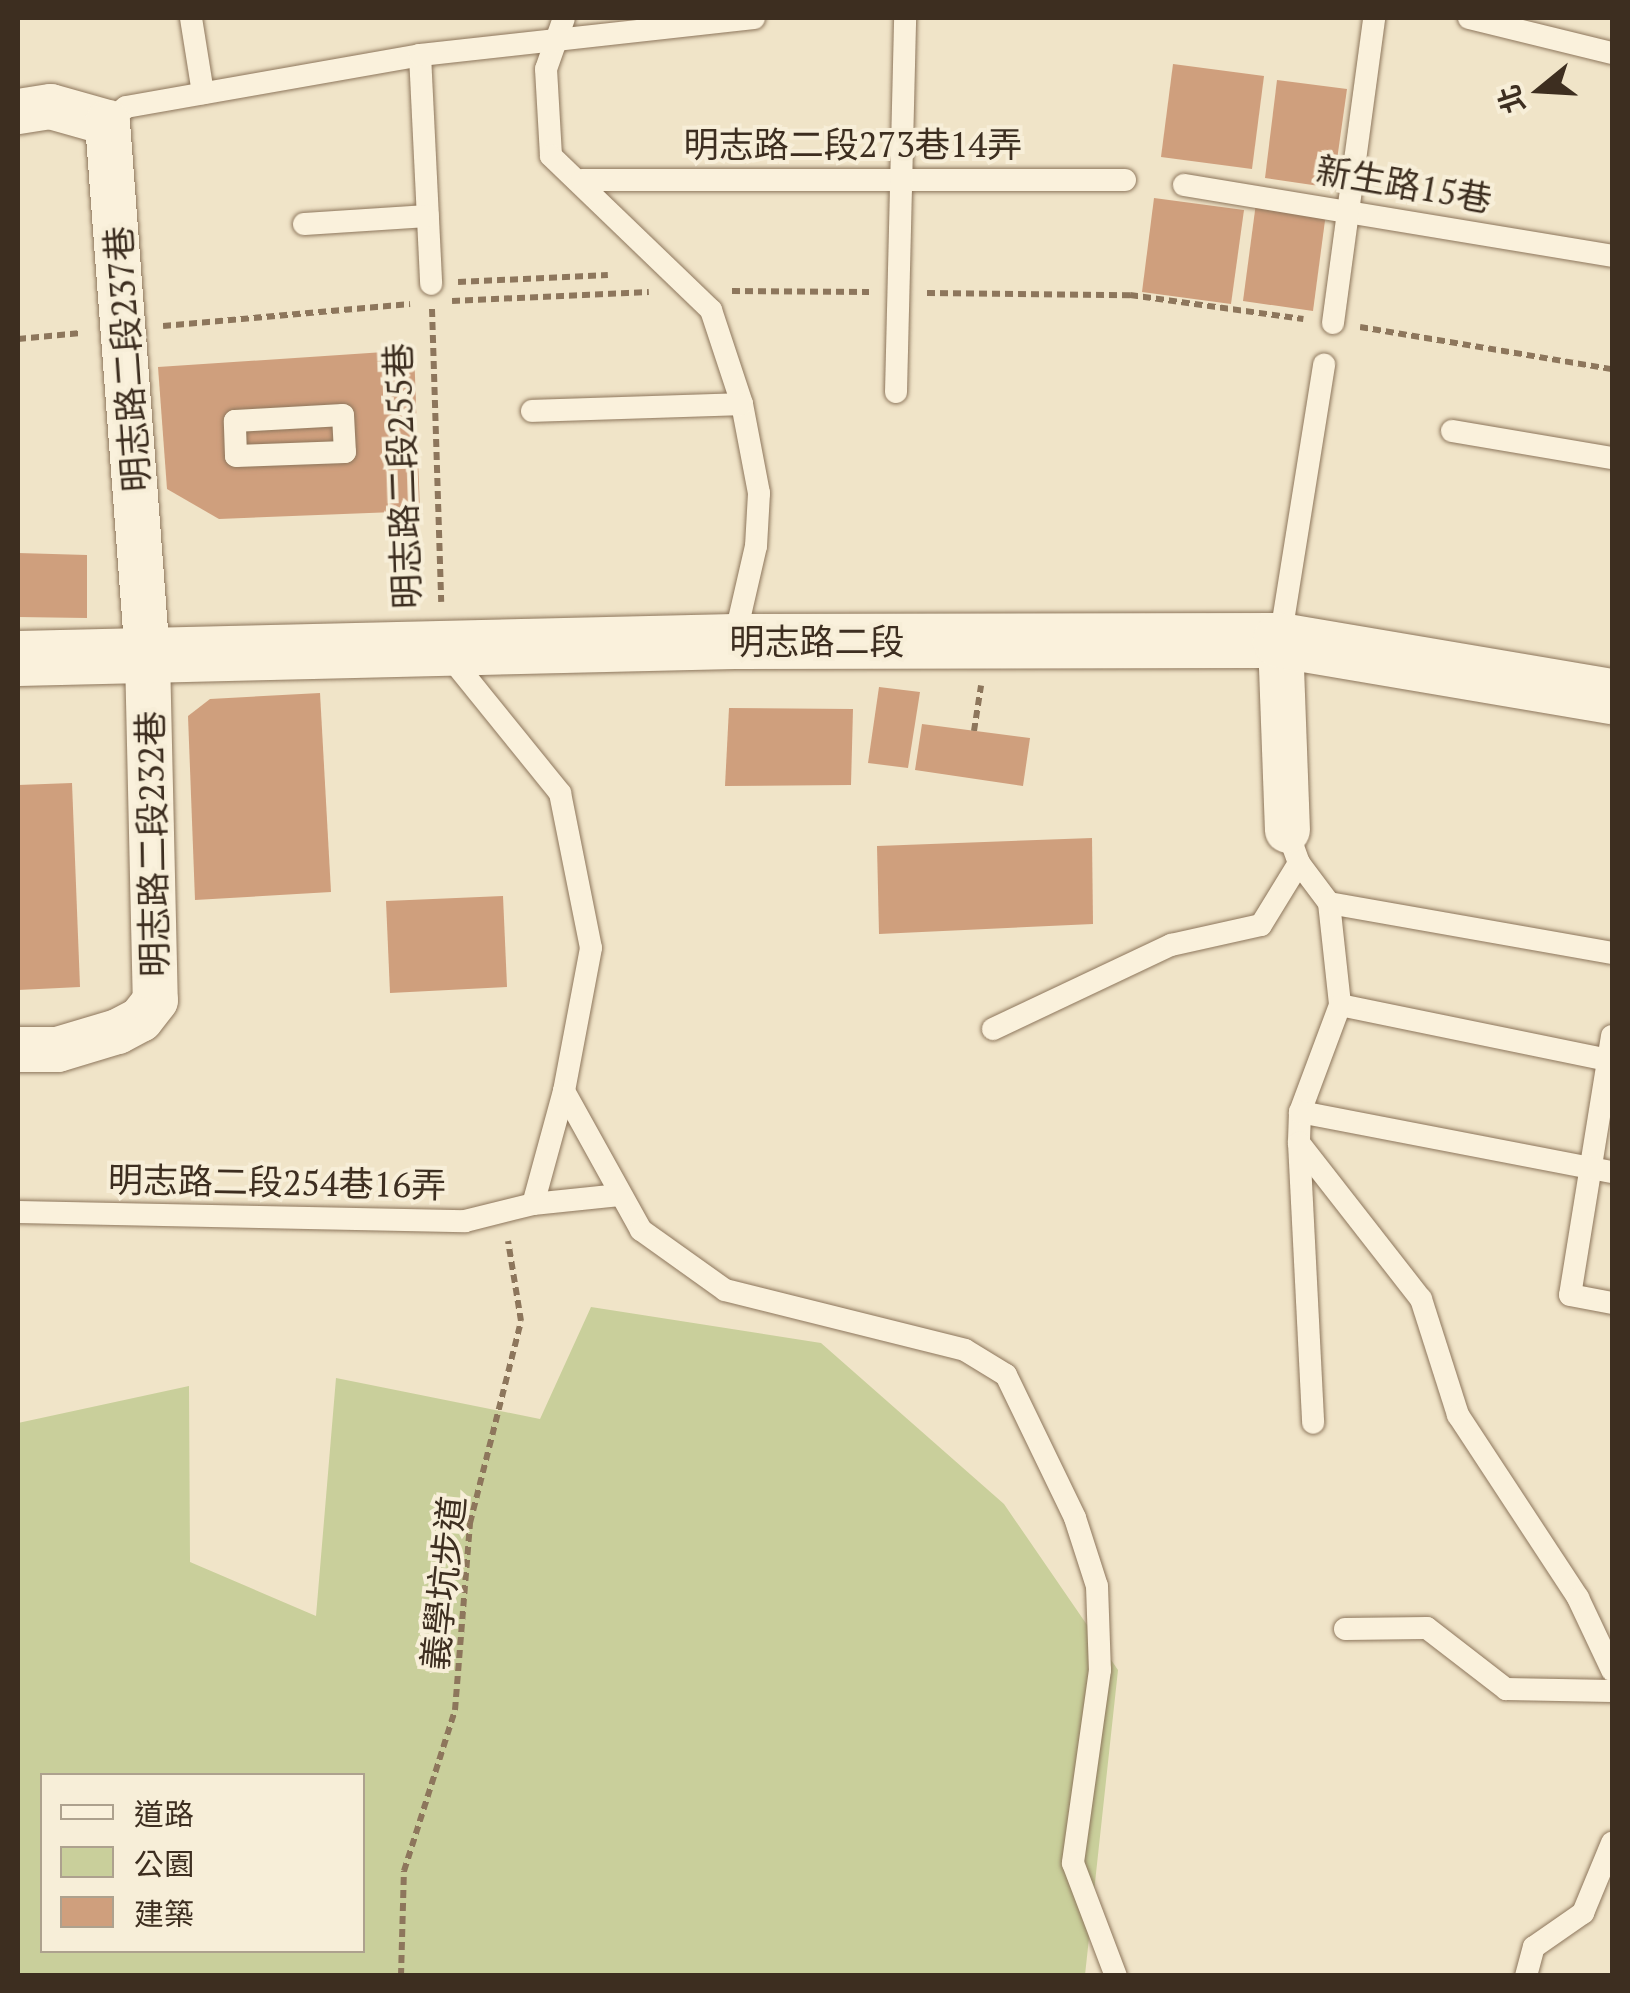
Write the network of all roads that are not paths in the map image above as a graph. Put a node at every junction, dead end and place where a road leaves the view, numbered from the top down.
1 (192, 18) edge
2 (754, 18) edge
3 (905, 18) edge
4 (1374, 18) edge
5 (1469, 18) edge
6 (562, 29) edge
7 (1612, 53) edge
8 (420, 55) junction
9 (203, 93) junction
10 (34, 109) edge
11 (107, 122) junction
12 (899, 176) junction
13 (582, 180) junction
14 (1124, 180) dead end
15 (1184, 185) dead end
16 (1349, 209) junction
17 (428, 216) junction
18 (304, 224) dead end
19 (1612, 256) edge
20 (431, 293) road end
21 (1333, 323) road end
22 (1324, 364) dead end
23 (896, 392) dead end
24 (742, 404) junction
25 (532, 410) dead end
26 (1452, 432) dead end
27 (235, 440) joint
28 (1612, 458) edge
29 (1280, 640) junction
30 (734, 641) junction
31 (443, 648) junction
32 (147, 656) junction
33 (18, 658) edge
34 (1612, 696) edge
35 (1293, 847) junction
36 (1329, 903) junction
37 (1612, 953) edge
38 (1340, 1005) junction
39 (993, 1029) dead end
40 (18, 1049) edge
41 (1611, 1052) edge
42 (564, 1091) junction
43 (1300, 1112) junction
44 (1299, 1142) junction
45 (1602, 1170) edge
46 (620, 1195) junction
47 (533, 1204) junction
48 (18, 1212) edge
49 (1612, 1303) edge
50 (1313, 1423) dead end
51 (1346, 1629) dead end
52 (1612, 1670) edge
53 (1612, 1691) edge
54 (1612, 1843) edge
55 (1116, 1976) edge
56 (1526, 1976) edge

1 - 9 lane
2 - 6 lane
3 - 12 lane
4 - 16 lane
5 - 7 lane
6 - 8 lane
6 - 13 lane
8 - 9 lane
8 - 17 lane
9 - 11 lane
10 - 11 street
11 - 32 street, 明志路二段237巷
12 - 13 lane, 明志路二段273巷14弄
12 - 14 lane, 明志路二段273巷14弄
12 - 23 lane
13 - 24 lane
15 - 16 lane, 新生路15巷
16 - 19 lane, 新生路15巷
16 - 21 lane
17 - 18 lane
17 - 20 lane
22 - 29 lane
24 - 25 lane
24 - 30 lane
26 - 28 lane
27 - 27 lane
29 - 30 main road, 明志路二段
29 - 34 main road, 明志路二段
29 - 35 street
30 - 31 main road, 明志路二段
31 - 32 main road, 明志路二段
31 - 42 lane
32 - 33 main road, 明志路二段
32 - 40 street, 明志路二段232巷
35 - 36 lane
35 - 39 lane
36 - 37 lane
36 - 38 lane
38 - 41 lane
38 - 43 lane
41 - 45 lane
42 - 46 lane
42 - 47 lane
43 - 44 lane
43 - 45 lane
44 - 50 lane
44 - 52 lane
45 - 49 lane
46 - 47 lane, 明志路二段254巷16弄
46 - 55 lane
47 - 48 lane, 明志路二段254巷16弄
51 - 53 lane
54 - 56 lane

